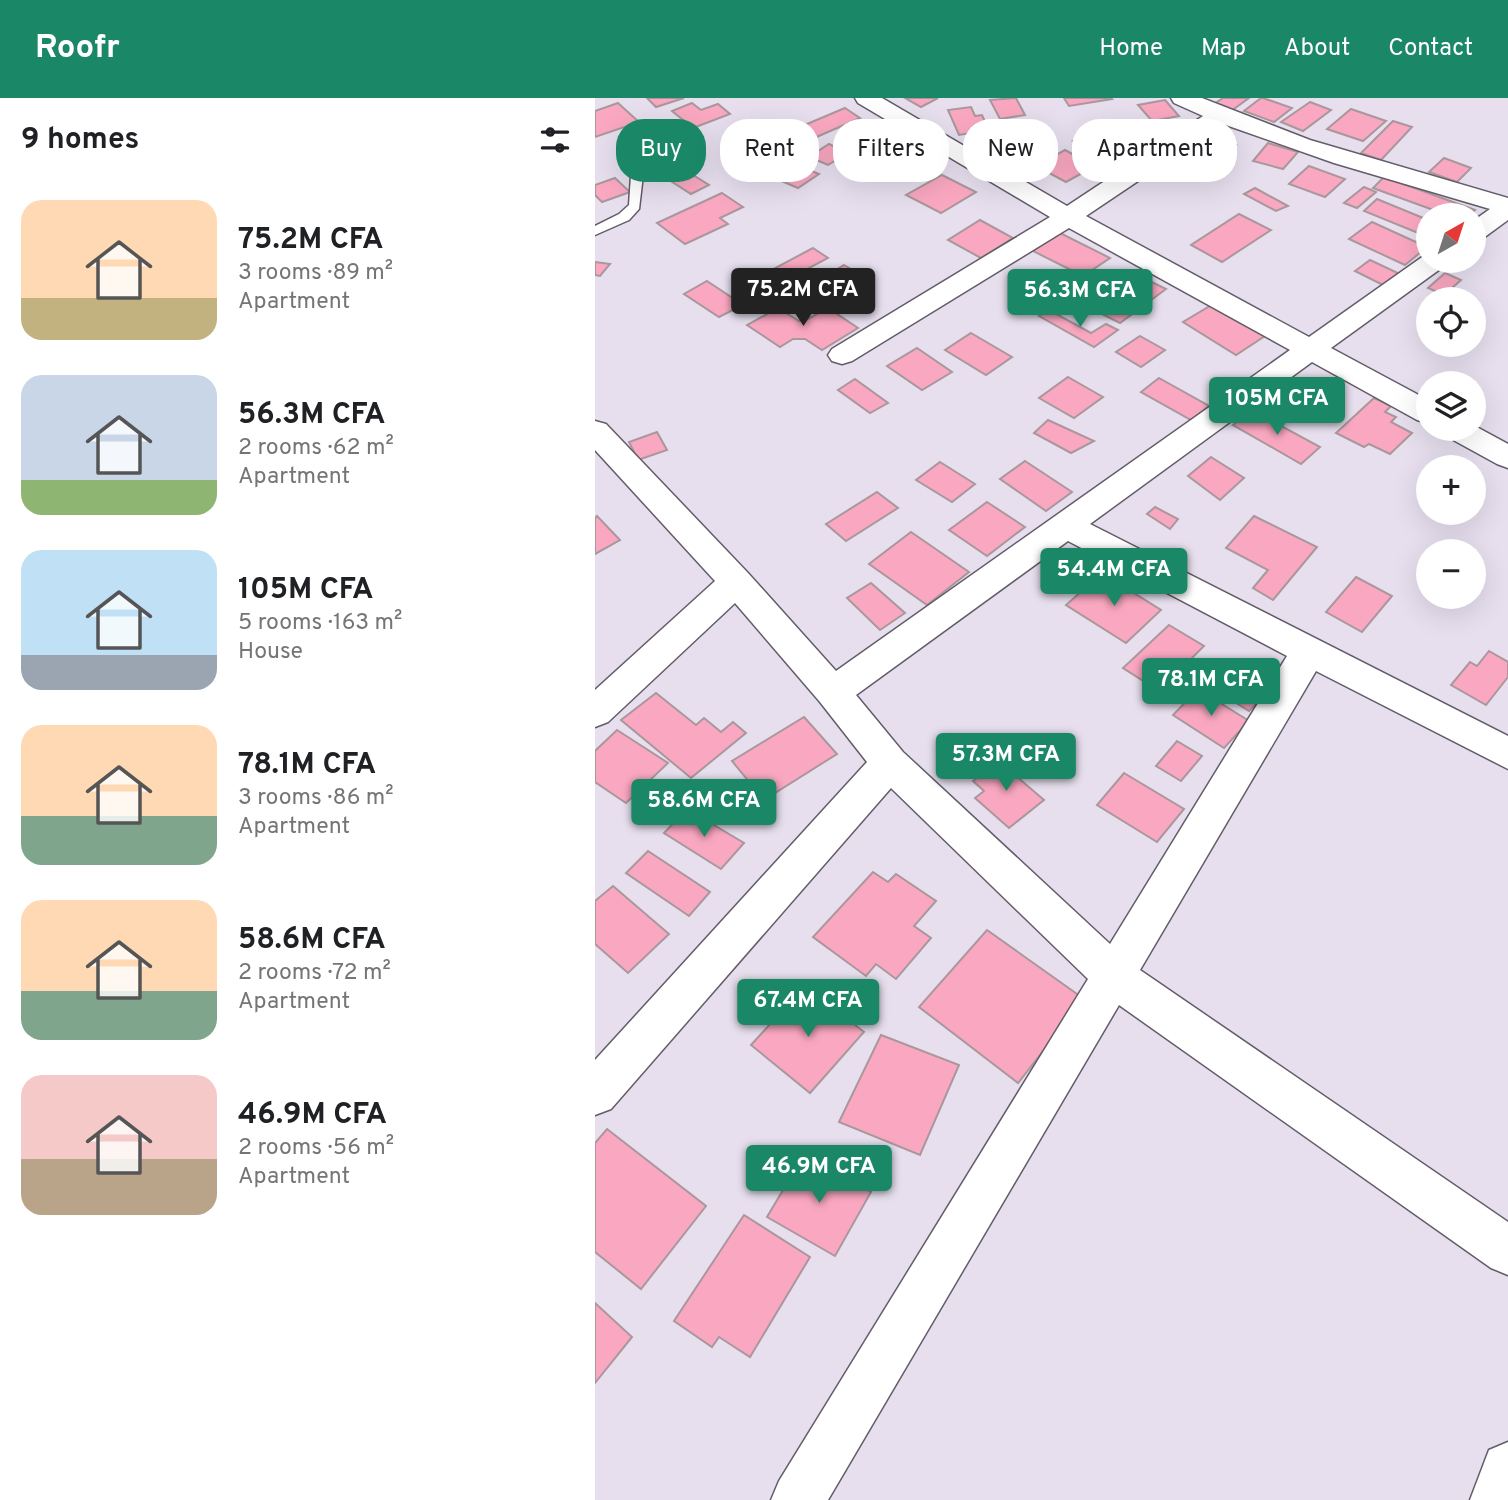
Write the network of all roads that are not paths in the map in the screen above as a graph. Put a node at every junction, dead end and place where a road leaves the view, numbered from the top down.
1 (866, 98) edge
2 (1182, 98) edge
3 (1220, 115) junction
4 (637, 182) edge
5 (1508, 207) edge
6 (1068, 217) junction
7 (1486, 223) edge
8 (595, 231) edge
9 (1417, 273) edge
10 (1311, 348) junction
11 (842, 355) dead end
12 (1416, 406) edge
13 (595, 431) edge
14 (1479, 441) edge
15 (1508, 457) edge
16 (1067, 526) junction
17 (736, 582) junction
18 (1309, 651) junction
19 (833, 692) junction
20 (595, 712) edge
21 (1508, 754) edge
22 (890, 763) junction
23 (1114, 976) junction
24 (595, 1093) edge
25 (1508, 1251) edge
26 (1508, 1469) edge
27 (798, 1500) edge
28 (1497, 1500) edge

1 - 6 street
2 - 3 street
3 - 5 street
3 - 6 street
4 - 8 lane
5 - 7 street
6 - 10 street
6 - 11 street
9 - 10 street
10 - 12 street
10 - 16 street
13 - 17 street
14 - 15 street
16 - 18 street
16 - 19 street
17 - 19 street
17 - 20 street
18 - 21 street
18 - 23 street
19 - 22 street
22 - 23 street
22 - 24 street
23 - 25 street
23 - 27 street
26 - 28 street

